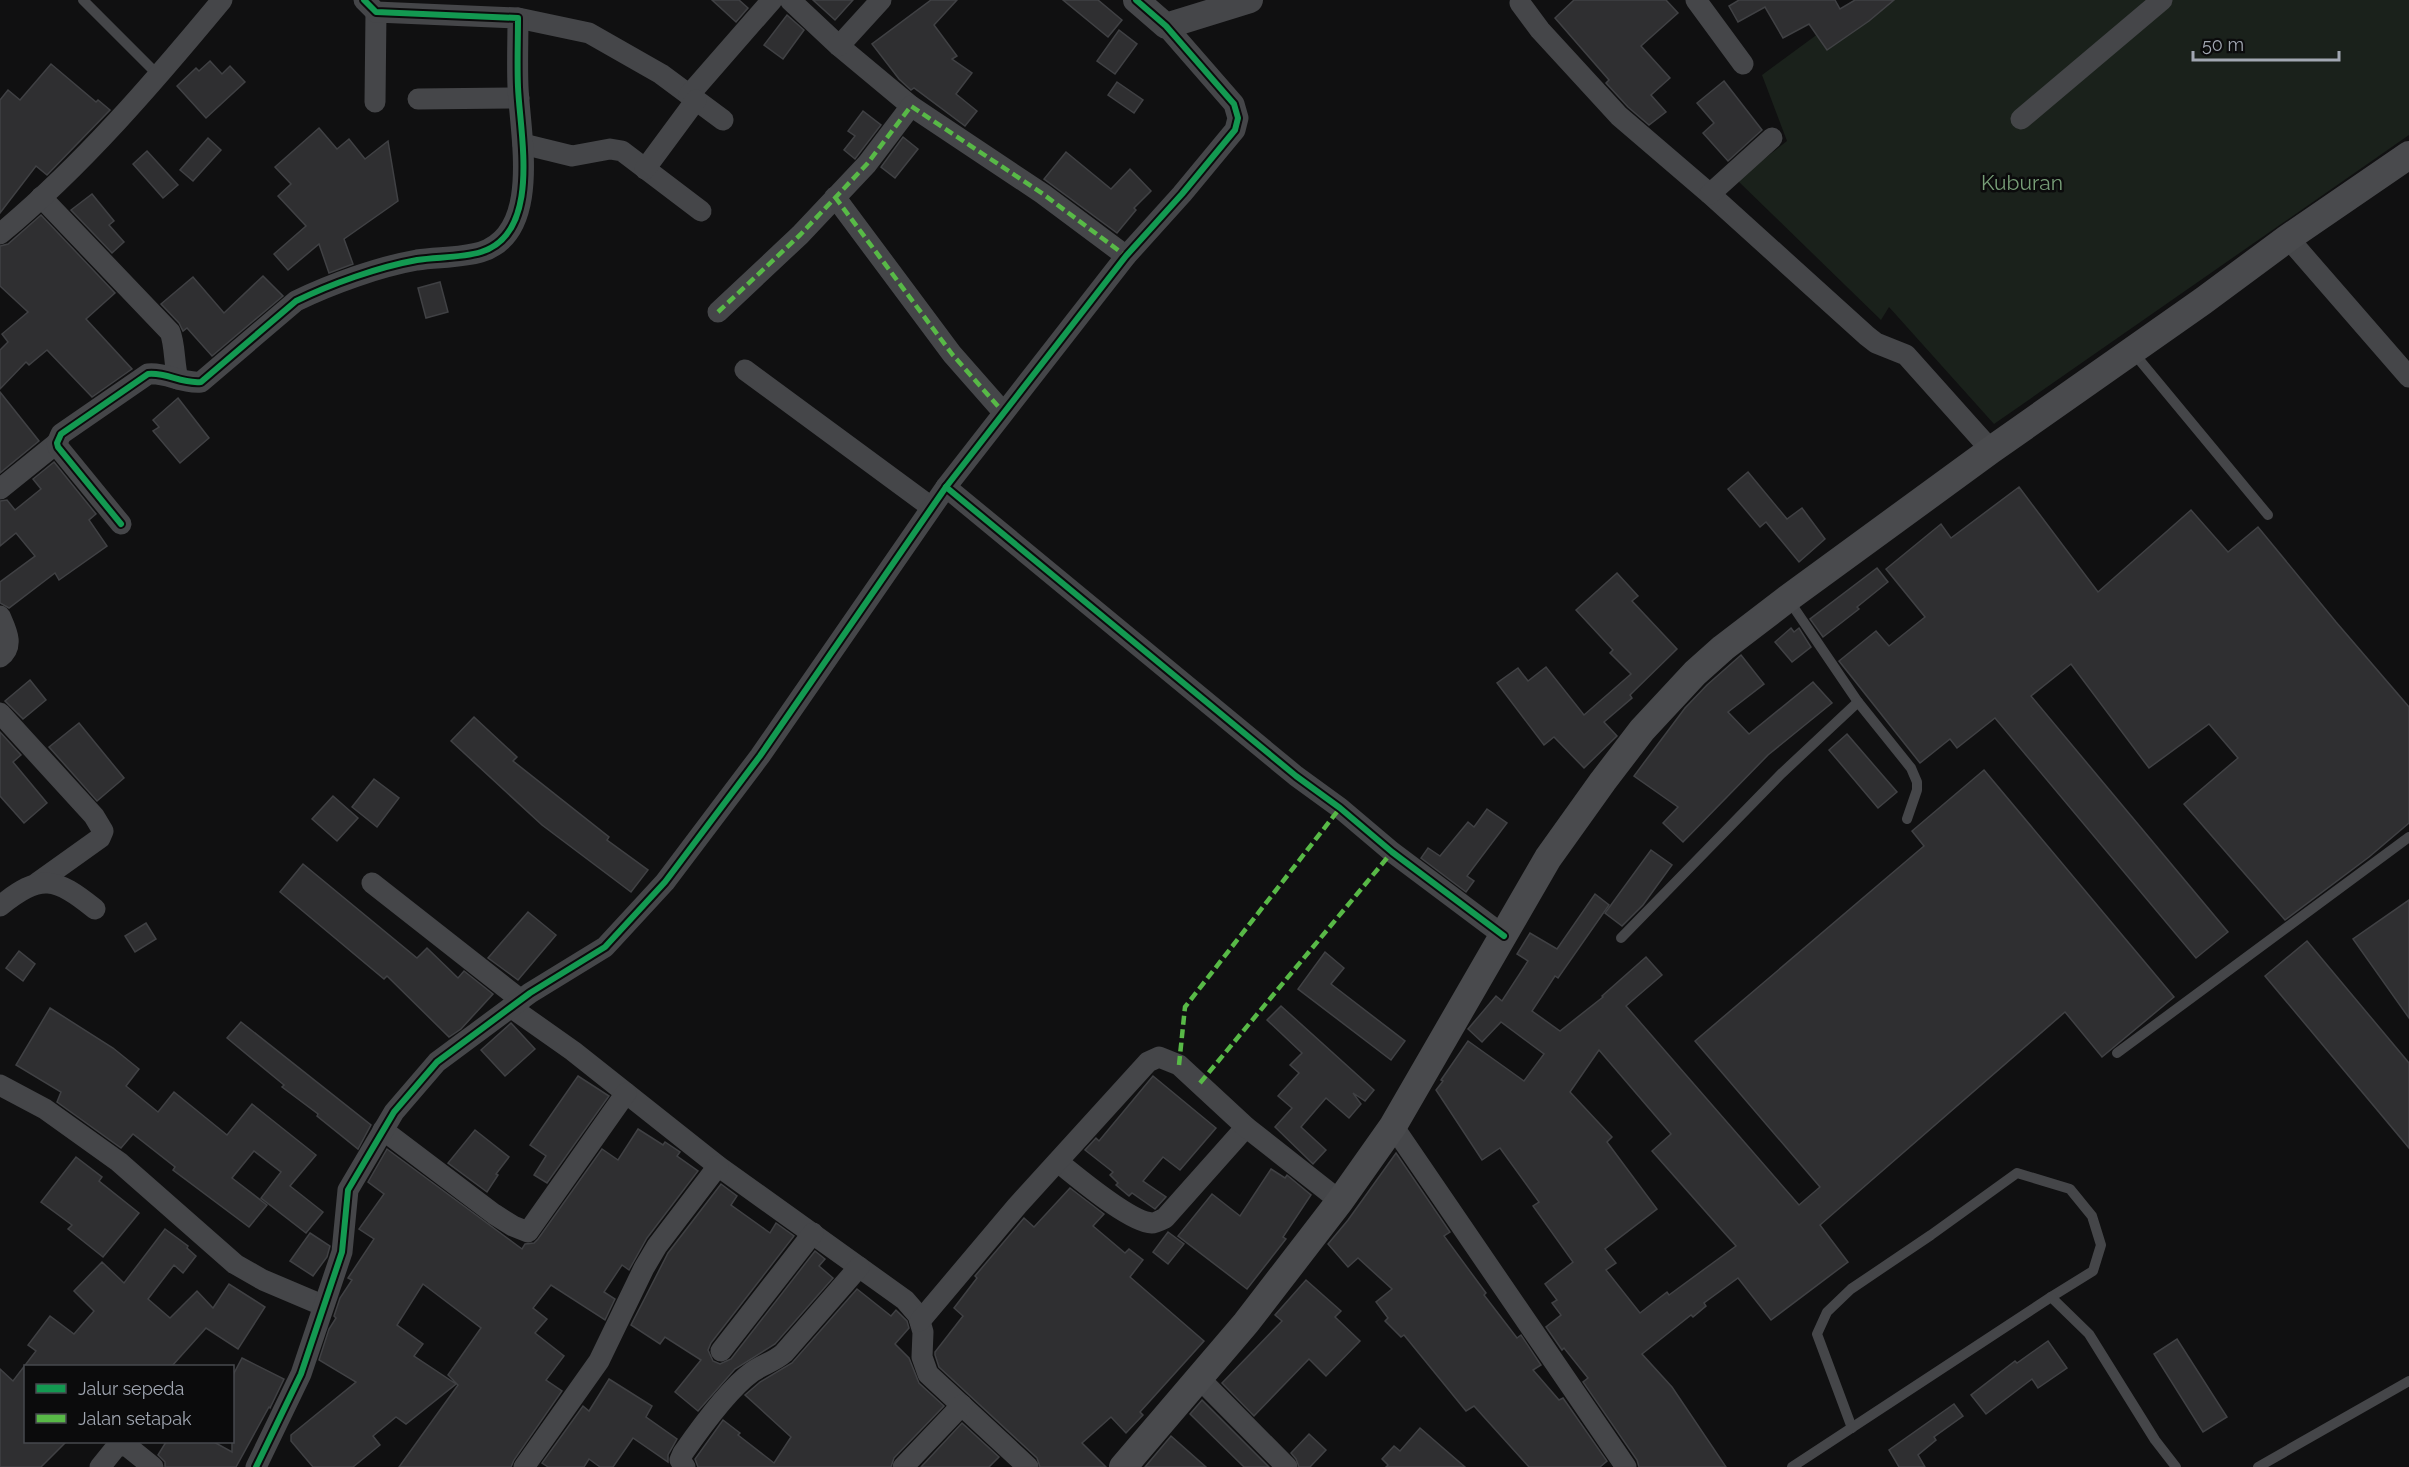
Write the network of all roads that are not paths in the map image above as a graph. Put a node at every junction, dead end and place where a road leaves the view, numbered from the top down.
1 (83, 0) edge
2 (222, 0) edge
3 (772, 0) edge
4 (790, 0) edge
5 (881, 0) edge
6 (1136, 0) edge
7 (1250, 0) edge
8 (1696, 0) edge
9 (2162, 0) edge
10 (1520, 3) dead end
11 (370, 6) edge
12 (518, 18) junction
13 (1166, 26) junction
14 (839, 46) junction
15 (1743, 64) dead end
16 (158, 75) junction
17 (519, 98) junction
18 (693, 98) junction
19 (418, 99) dead end
20 (375, 102) dead end
21 (911, 106) junction
22 (2021, 119) dead end
23 (723, 120) dead end
24 (1772, 138) dead end
25 (523, 144) junction
26 (2409, 155) edge
27 (645, 169) junction
28 (1710, 194) junction
29 (835, 196) junction
30 (41, 197) junction
31 (701, 211) dead end
32 (0, 234) edge
33 (2288, 238) junction
34 (1126, 256) junction
35 (718, 312) dead end
36 (2132, 351) junction
37 (745, 370) dead end
38 (2409, 377) edge
39 (178, 379) junction
40 (1003, 411) junction
41 (57, 442) junction
42 (1991, 450) junction
43 (946, 487) junction
44 (0, 489) edge
45 (931, 507) junction
46 (2268, 515) dead end
47 (121, 524) dead end
48 (1787, 599) junction
49 (0, 616) edge
50 (0, 657) edge
51 (1858, 702) junction
52 (0, 713) edge
53 (1907, 819) dead end
54 (2409, 837) edge
55 (37, 883) junction
56 (372, 883) dead end
57 (0, 906) edge
58 (95, 909) dead end
59 (1504, 936) junction
60 (1621, 938) dead end
61 (517, 1004) junction
62 (2117, 1053) dead end
63 (0, 1084) edge
64 (626, 1093) junction
65 (1393, 1126) junction
66 (1246, 1127) junction
67 (383, 1130) junction
68 (1058, 1162) junction
69 (718, 1166) junction
70 (1340, 1201) junction
71 (813, 1233) junction
72 (859, 1267) junction
73 (2051, 1297) junction
74 (322, 1305) junction
75 (920, 1322) junction
76 (721, 1351) dead end
77 (1199, 1378) junction
78 (2409, 1381) edge
79 (962, 1405) junction
80 (1852, 1428) junction
81 (100, 1467) edge
82 (153, 1467) edge
83 (256, 1467) edge
84 (524, 1467) edge
85 (685, 1467) edge
86 (903, 1467) edge
87 (1028, 1467) edge
88 (1123, 1467) edge
89 (1287, 1467) edge
90 (1626, 1467) edge
91 (1792, 1467) edge
92 (2176, 1467) edge
93 (2258, 1467) edge

1 - 16 lane
2 - 16 street
3 - 18 street
4 - 14 street
5 - 14 street
6 - 13 street
7 - 13 street
8 - 15 street
9 - 22 street
10 - 28 street
11 - 12 street
11 - 20 street
12 - 17 street
12 - 18 street
13 - 34 street
14 - 21 street
16 - 30 street
17 - 19 street
17 - 25 street
18 - 23 street
18 - 27 street
21 - 29 street
21 - 34 street
24 - 28 street
25 - 27 street
25 - 39 street
26 - 33 main road
27 - 31 street
28 - 42 street
29 - 35 street
29 - 40 street
30 - 32 street
30 - 39 street
33 - 36 main road
33 - 38 street
34 - 40 street
36 - 42 main road
36 - 46 lane
37 - 45 street
39 - 41 street
40 - 43 street
41 - 44 street
41 - 47 street
42 - 48 main road
43 - 45 street
43 - 59 street
45 - 61 street
48 - 51 lane
48 - 59 main road
49 - 50 street
51 - 53 lane
51 - 60 lane
52 - 55 street
54 - 62 lane
55 - 57 street
55 - 58 street
56 - 61 street
59 - 65 main road
61 - 64 street
61 - 67 street
63 - 74 street
64 - 67 street
64 - 69 street
65 - 70 main road
65 - 90 street
66 - 68 street
66 - 68 street
66 - 70 street
67 - 74 street
68 - 75 street
69 - 71 street
69 - 84 street
70 - 77 main road
71 - 72 street
71 - 76 street
72 - 75 street
72 - 85 street
73 - 80 lane
73 - 80 lane
73 - 92 lane
74 - 83 street
75 - 79 street
77 - 88 main road
77 - 89 street
78 - 93 lane
79 - 86 street
79 - 87 street
80 - 91 lane
81 - 82 street

